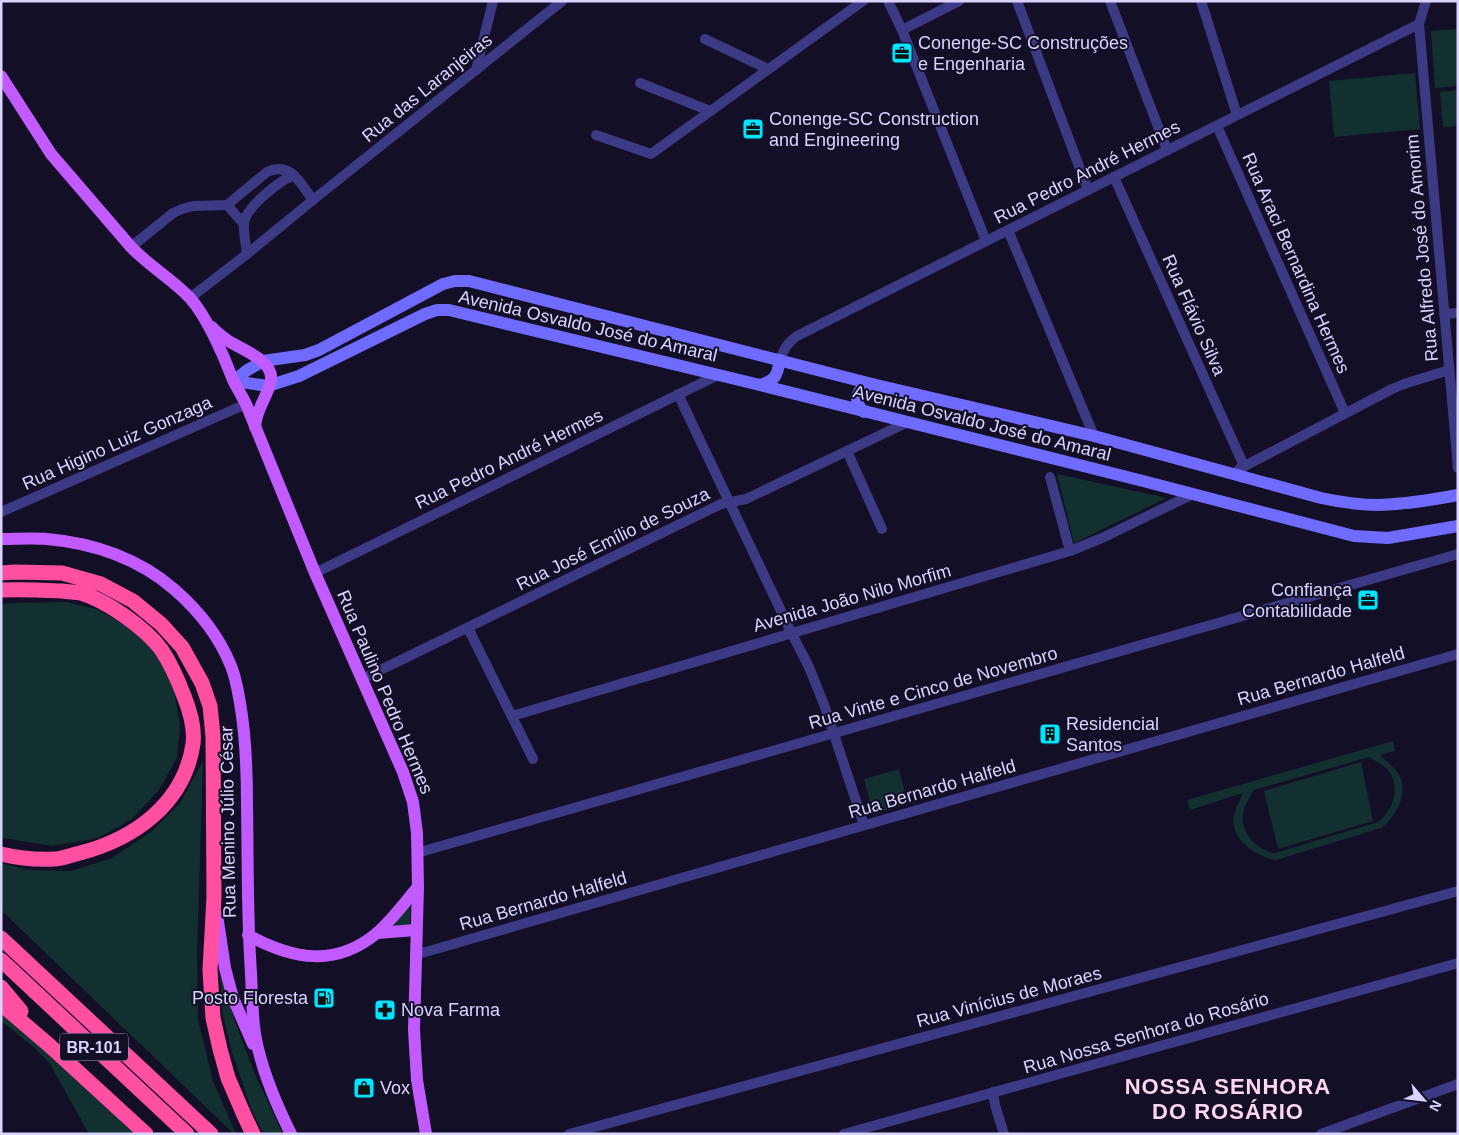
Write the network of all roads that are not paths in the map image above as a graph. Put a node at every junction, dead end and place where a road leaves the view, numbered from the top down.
1 (492, 1) edge
2 (562, 1) edge
3 (863, 1) edge
4 (888, 1) edge
5 (959, 1) edge
6 (1017, 1) edge
7 (1110, 1) edge
8 (1201, 1) edge
9 (1426, 1) edge
10 (1419, 24) junction
11 (902, 30) junction
12 (705, 39) dead end
13 (768, 69) junction
14 (476, 70) junction
15 (1, 76) edge
16 (640, 82) dead end
17 (710, 112) junction
18 (1238, 115) junction
19 (1217, 126) junction
20 (596, 135) dead end
21 (1167, 150) junction
22 (294, 175) junction
23 (1114, 177) junction
24 (252, 184) junction
25 (1088, 190) junction
26 (262, 198) junction
27 (313, 200) junction
28 (227, 205) junction
29 (244, 224) junction
30 (1008, 230) junction
31 (986, 241) junction
32 (131, 247) junction
33 (247, 254) junction
34 (190, 298) junction
35 (1458, 312) edge
36 (1444, 314) junction
37 (204, 319) junction
38 (780, 360) junction
39 (263, 361) junction
40 (1449, 370) junction
41 (718, 375) junction
42 (234, 381) junction
43 (872, 384) junction
44 (760, 385) junction
45 (268, 386) junction
46 (678, 394) junction
47 (246, 404) junction
48 (864, 412) junction
49 (1345, 413) junction
50 (908, 422) junction
51 (255, 427) junction
52 (1094, 436) junction
53 (847, 451) junction
54 (1244, 466) junction
55 (1458, 468) edge
56 (1231, 474) junction
57 (1050, 477) dead end
58 (1193, 494) junction
59 (1458, 495) edge
60 (730, 503) junction
61 (1, 512) edge
62 (1458, 526) edge
63 (882, 529) dead end
64 (1, 539) edge
65 (1070, 551) junction
66 (1458, 554) edge
67 (1, 573) edge
68 (315, 573) junction
69 (1, 590) edge
70 (468, 628) junction
71 (791, 632) junction
72 (1458, 654) edge
73 (362, 679) junction
74 (512, 716) junction
75 (834, 733) junction
76 (533, 759) dead end
77 (864, 825) junction
78 (417, 853) junction
79 (1, 854) edge
80 (418, 887) junction
81 (1458, 891) edge
82 (214, 897) junction
83 (416, 930) junction
84 (377, 933) junction
85 (248, 935) junction
86 (1, 938) edge
87 (415, 955) junction
88 (1, 960) edge
89 (1458, 963) edge
90 (1, 987) edge
91 (1, 1004) edge
92 (49, 1045) junction
93 (264, 1069) junction
94 (1458, 1084) edge
95 (992, 1092) junction
96 (146, 1134) edge
97 (186, 1134) edge
98 (211, 1134) edge
99 (253, 1134) edge
100 (291, 1134) edge
101 (426, 1134) edge
102 (569, 1134) edge
103 (844, 1134) edge
104 (1004, 1134) edge
105 (1321, 1134) edge

1 - 14 street
2 - 14 street, Rua das Laranjeiras
3 - 13 street
4 - 11 street
5 - 11 street
6 - 25 street
7 - 21 street
8 - 18 street
9 - 10 street
10 - 18 street, Rua Pedro André Hermes
10 - 36 street, Rua Alfredo José do Amorim
11 - 31 street
12 - 13 street
13 - 17 street
14 - 27 street, Rua das Laranjeiras
15 - 32 main road
16 - 17 street
17 - 20 street
18 - 19 street, Rua Pedro André Hermes
19 - 21 street, Rua Pedro André Hermes
19 - 49 street, Rua Araci Bernardina Hermes
21 - 23 street, Rua Pedro André Hermes
22 - 24 street
22 - 26 street
22 - 27 street
23 - 25 street, Rua Pedro André Hermes
23 - 54 street, Rua Flávio Silva
24 - 26 street
24 - 28 street
25 - 30 street, Rua Pedro André Hermes
26 - 29 street
27 - 33 street, Rua das Laranjeiras
28 - 29 street
28 - 32 street
29 - 33 street
30 - 31 street, Rua Pedro André Hermes
30 - 52 street
31 - 38 street, Rua Pedro André Hermes
32 - 34 main road
33 - 34 street, Rua das Laranjeiras
34 - 37 main road
35 - 36 street
36 - 40 street, Rua Alfredo José do Amorim
37 - 39 main road
37 - 42 main road, Rua Paulino Pedro Hermes
38 - 39 main road, Avenida Osvaldo José do Amaral
38 - 43 main road, Avenida Osvaldo José do Amaral
38 - 44 main road
39 - 42 main road, Avenida Osvaldo José do Amaral
39 - 45 main road
40 - 49 street
40 - 55 street, Rua Alfredo José do Amorim
41 - 44 main road, Avenida Osvaldo José do Amaral
41 - 45 main road, Avenida Osvaldo José do Amaral
41 - 46 street, Rua Pedro André Hermes
42 - 45 main road, Avenida Osvaldo José do Amaral
42 - 47 main road, Rua Paulino Pedro Hermes
43 - 48 main road
43 - 52 main road, Avenida Osvaldo José do Amaral
44 - 48 main road, Avenida Osvaldo José do Amaral
45 - 51 main road
46 - 60 street
46 - 68 street, Rua Pedro André Hermes
47 - 51 main road, Rua Paulino Pedro Hermes
47 - 61 street, Rua Higino Luiz Gonzaga
48 - 50 main road, Avenida Osvaldo José do Amaral
49 - 54 street
50 - 53 street, Rua José Emílio de Souza
50 - 58 main road, Avenida Osvaldo José do Amaral
51 - 68 main road, Rua Paulino Pedro Hermes
52 - 56 main road, Avenida Osvaldo José do Amaral
53 - 60 street, Rua José Emílio de Souza
53 - 63 street
54 - 56 street
56 - 59 main road, Avenida Osvaldo José do Amaral
57 - 65 street
58 - 62 main road, Avenida Osvaldo José do Amaral
58 - 65 street, Avenida João Nilo Morfim
60 - 70 street, Rua José Emílio de Souza
60 - 71 street
64 - 85 main road, Rua Menino Júlio César
65 - 71 street, Avenida João Nilo Morfim
66 - 75 street, Rua Vinte e Cinco de Novembro
67 - 82 highway
68 - 73 main road, Rua Paulino Pedro Hermes
69 - 79 highway
70 - 73 street, Rua José Emílio de Souza
70 - 74 street
71 - 74 street, Avenida João Nilo Morfim
71 - 75 street
72 - 77 street, Rua Bernardo Halfeld
73 - 78 main road, Rua Paulino Pedro Hermes
74 - 76 street
75 - 77 street
75 - 78 street, Rua Vinte e Cinco de Novembro
77 - 87 street, Rua Bernardo Halfeld
78 - 80 main road, Rua Paulino Pedro Hermes
80 - 83 main road, Rua Paulino Pedro Hermes
80 - 84 main road
81 - 102 street, Rua Vinícius de Moraes
82 - 93 main road
82 - 99 highway
83 - 84 main road
83 - 87 main road, Rua Paulino Pedro Hermes
84 - 85 main road
85 - 93 main road, Rua Menino Júlio César
86 - 98 highway, BR-101
87 - 101 main road, Rua Paulino Pedro Hermes
88 - 97 highway, BR-101
89 - 95 street, Rua Nossa Senhora do Rosário
90 - 92 highway
91 - 92 highway
92 - 96 highway
93 - 100 main road, Rua Menino Júlio César
94 - 105 street
95 - 103 street, Rua Nossa Senhora do Rosário
95 - 104 street

